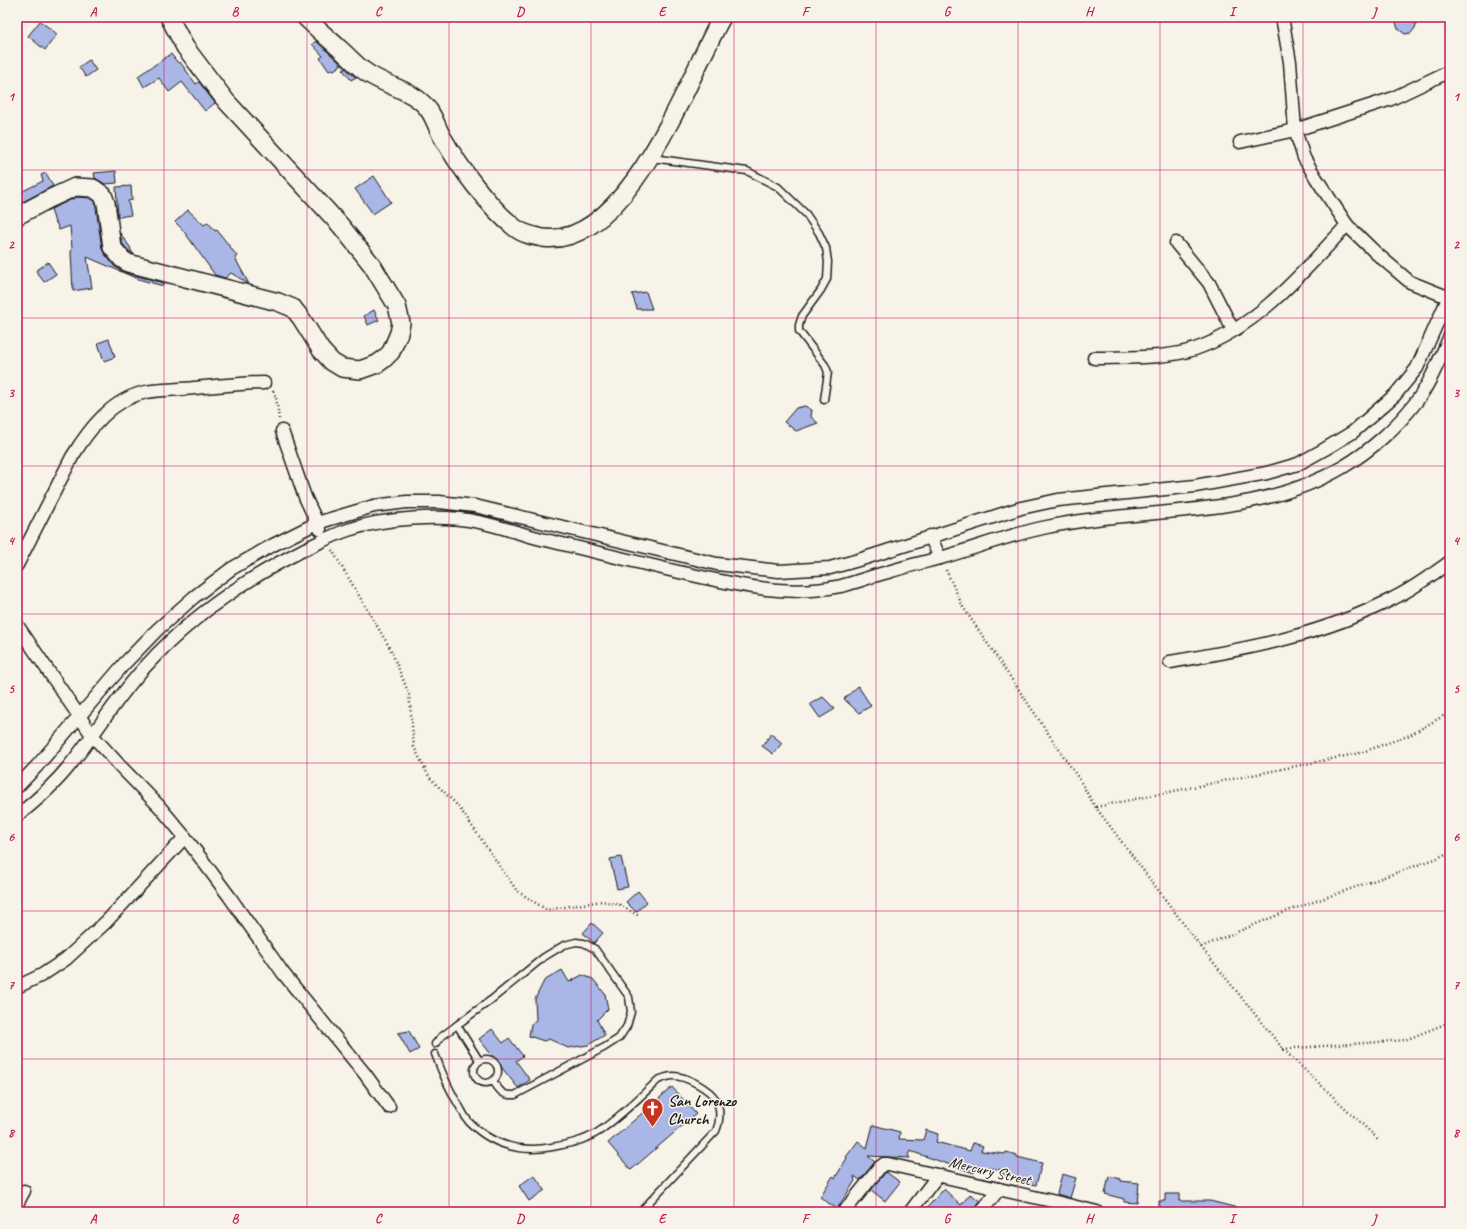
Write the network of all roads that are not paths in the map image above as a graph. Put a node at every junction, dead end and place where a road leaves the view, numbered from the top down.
1 (169, 17) edge
2 (305, 17) edge
3 (722, 17) edge
4 (1282, 17) edge
5 (1450, 70) edge
6 (1295, 130) junction
7 (1240, 142) dead end
8 (650, 157) junction
9 (17, 216) edge
10 (1347, 225) junction
11 (1176, 243) dead end
12 (1450, 297) edge
13 (1233, 330) junction
14 (1450, 336) edge
15 (1094, 358) dead end
16 (264, 383) road end
17 (824, 400) dead end
18 (282, 431) road end
19 (529, 518) junction
20 (317, 523) junction
21 (527, 536) junction
22 (930, 536) junction
23 (325, 540) junction
24 (940, 558) junction
25 (1450, 562) edge
26 (717, 564) junction
27 (17, 565) edge
28 (715, 580) junction
29 (17, 626) edge
30 (1170, 662) dead end
31 (80, 716) junction
32 (92, 735) junction
33 (17, 787) edge
34 (17, 816) edge
35 (185, 837) junction
36 (17, 987) edge
37 (457, 1025) junction
38 (435, 1044) dead end
39 (435, 1054) dead end
40 (479, 1060) junction
41 (493, 1081) junction
42 (389, 1107) dead end
43 (938, 1175) junction
44 (999, 1189) junction
45 (24, 1191) dead end
46 (1056, 1202) junction
47 (17, 1204) edge
48 (640, 1212) edge
49 (844, 1212) edge
50 (910, 1212) edge
51 (981, 1212) edge
52 (1049, 1212) edge
53 (1097, 1212) edge

1 - 9 main road
2 - 8 main road
3 - 8 main road
4 - 6 street
5 - 6 street
6 - 7 street
6 - 10 street
8 - 17 lane
10 - 12 street
10 - 13 street
11 - 13 street
12 - 22 street
13 - 15 street
14 - 24 street
16 - 27 street
18 - 20 street
19 - 20 street
19 - 21 street
19 - 26 street
20 - 23 street
20 - 31 street
21 - 23 street
21 - 28 street
22 - 24 street
22 - 26 street
23 - 32 street
24 - 28 street
25 - 30 street
26 - 28 street
29 - 31 street
31 - 32 street
31 - 33 street
32 - 34 street
32 - 35 street
35 - 36 street
35 - 42 street
37 - 38 lane
37 - 40 lane
37 - 41 lane
39 - 48 lane
40 - 41 lane
40 - 41 lane
43 - 44 street, Mercury Street
43 - 49 street, Mercury Street
43 - 50 street
44 - 46 street, Mercury Street
44 - 51 street
45 - 47 street
46 - 52 street
46 - 53 street, Mercury Street

